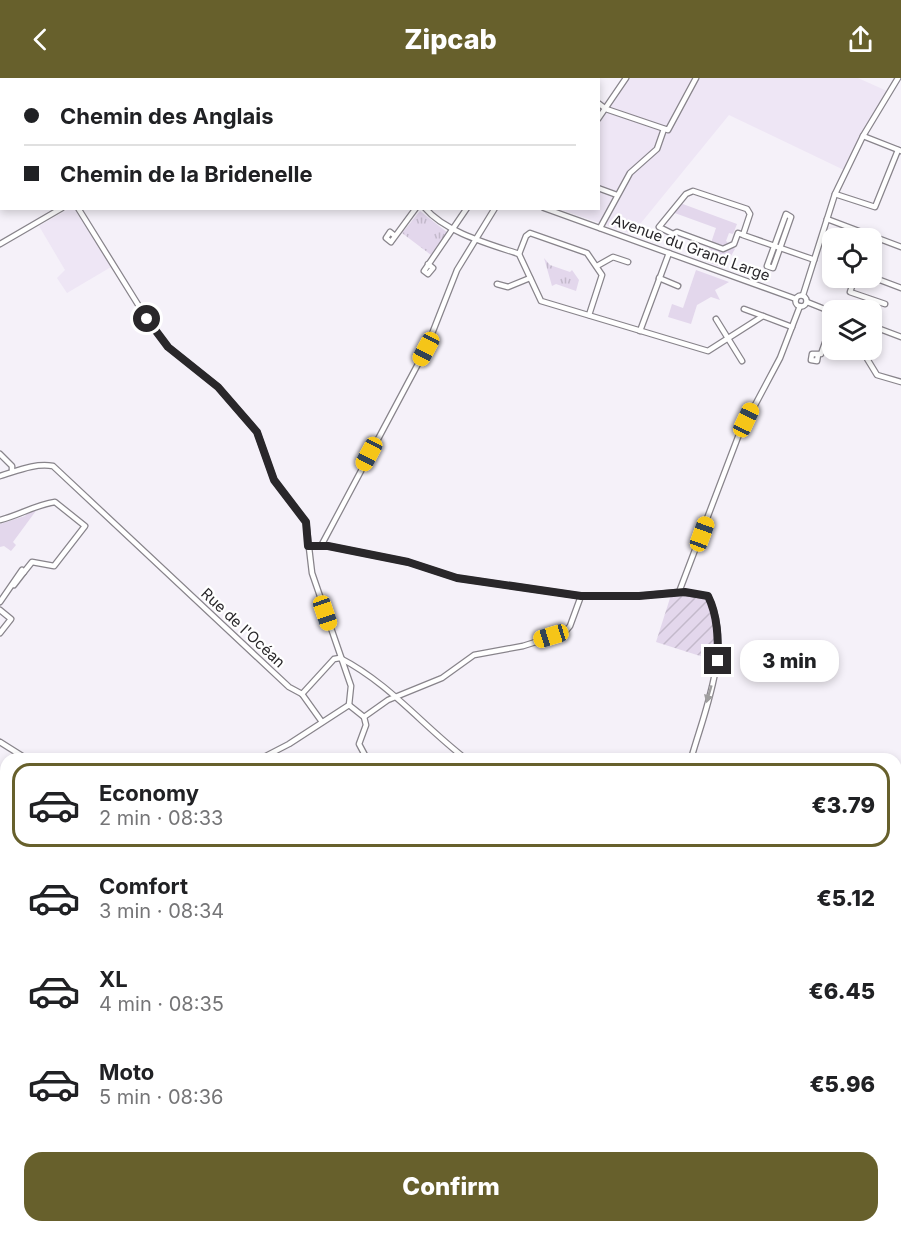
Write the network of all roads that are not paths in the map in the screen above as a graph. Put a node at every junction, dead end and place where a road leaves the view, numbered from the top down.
1 (626, 78) edge
2 (696, 78) edge
3 (898, 78) edge
4 (600, 104) edge
5 (606, 108) junction
6 (600, 116) edge
7 (664, 129) junction
8 (863, 136) junction
9 (899, 150) edge
10 (600, 189) edge
11 (835, 194) junction
12 (617, 195) junction
13 (59, 210) edge
14 (79, 210) edge
15 (414, 210) edge
16 (426, 210) edge
17 (466, 210) edge
18 (494, 210) edge
19 (550, 210) edge
20 (827, 219) junction
21 (600, 228) junction
22 (847, 228) edge
23 (454, 230) junction
24 (743, 235) junction
25 (395, 236) dead end
26 (476, 238) junction
27 (882, 241) edge
28 (0, 244) edge
29 (777, 247) junction
30 (901, 247) edge
31 (669, 253) junction
32 (519, 254) junction
33 (814, 260) junction
34 (628, 262) dead end
35 (428, 264) dead end
36 (597, 266) junction
37 (530, 278) junction
38 (659, 278) junction
39 (882, 281) edge
40 (497, 284) dead end
41 (678, 286) dead end
42 (851, 288) edge
43 (901, 288) edge
44 (803, 295) junction
45 (796, 299) junction
46 (807, 302) junction
47 (885, 304) dead end
48 (800, 306) junction
49 (822, 308) edge
50 (744, 309) dead end
51 (589, 315) junction
52 (763, 316) junction
53 (716, 319) dead end
54 (792, 327) junction
55 (882, 330) edge
56 (640, 331) junction
57 (901, 337) edge
58 (728, 338) junction
59 (822, 349) edge
60 (818, 355) dead end
61 (868, 360) edge
62 (742, 362) dead end
63 (901, 382) edge
64 (0, 454) edge
65 (12, 470) junction
66 (0, 476) edge
67 (0, 520) edge
68 (80, 521) junction
69 (81, 531) junction
70 (308, 546) junction
71 (321, 546) junction
72 (679, 592) junction
73 (581, 596) junction
74 (0, 602) edge
75 (0, 610) edge
76 (0, 633) edge
77 (340, 658) junction
78 (302, 694) junction
79 (397, 696) junction
80 (349, 705) junction
81 (364, 717) junction
82 (322, 722) junction
83 (0, 742) edge
84 (17, 753) edge
85 (270, 753) edge
86 (364, 753) edge
87 (458, 753) edge
88 (693, 753) edge

1 - 5 street
2 - 7 street
3 - 8 street
4 - 5 street
5 - 6 street
5 - 7 street
7 - 12 street
8 - 9 street
8 - 11 street
9 - 11 street
10 - 12 street
11 - 20 street
12 - 21 street
13 - 28 street
14 - 70 street
15 - 25 street
16 - 23 street
17 - 23 street
18 - 26 street
19 - 21 street, Avenue du Grand Large
20 - 22 street
20 - 33 street
21 - 31 street, Avenue du Grand Large
23 - 26 street
23 - 35 street
24 - 24 street
24 - 29 street
26 - 32 street
26 - 71 street
27 - 30 street
29 - 29 street
29 - 33 street
31 - 38 street
31 - 45 street, Avenue du Grand Large
32 - 36 street
32 - 37 street
33 - 44 street
34 - 36 street
36 - 51 street
37 - 40 street
37 - 51 street
38 - 41 street
38 - 56 street
39 - 43 street
42 - 47 street
44 - 45 street
44 - 46 street
45 - 48 street
46 - 48 street
46 - 49 street
48 - 54 street
50 - 52 street
51 - 56 street
52 - 54 street
52 - 58 street
53 - 58 street
54 - 72 street
55 - 57 street
56 - 58 street
58 - 62 street
59 - 60 street
61 - 63 street
64 - 65 street
65 - 66 street, Rue de l'Océan
65 - 78 street, Rue de l'Océan
67 - 68 street
68 - 69 street
68 - 69 street
69 - 74 street
70 - 71 street
70 - 77 street
71 - 73 street
72 - 73 street
72 -> 88 street
73 - 79 street
75 - 76 street
77 - 78 street
77 - 79 street
77 - 80 street
78 - 82 street, Rue de l'Océan
79 - 81 street
79 - 87 street
80 - 81 street
80 - 82 street
81 - 86 street
82 - 85 street
83 - 84 street

